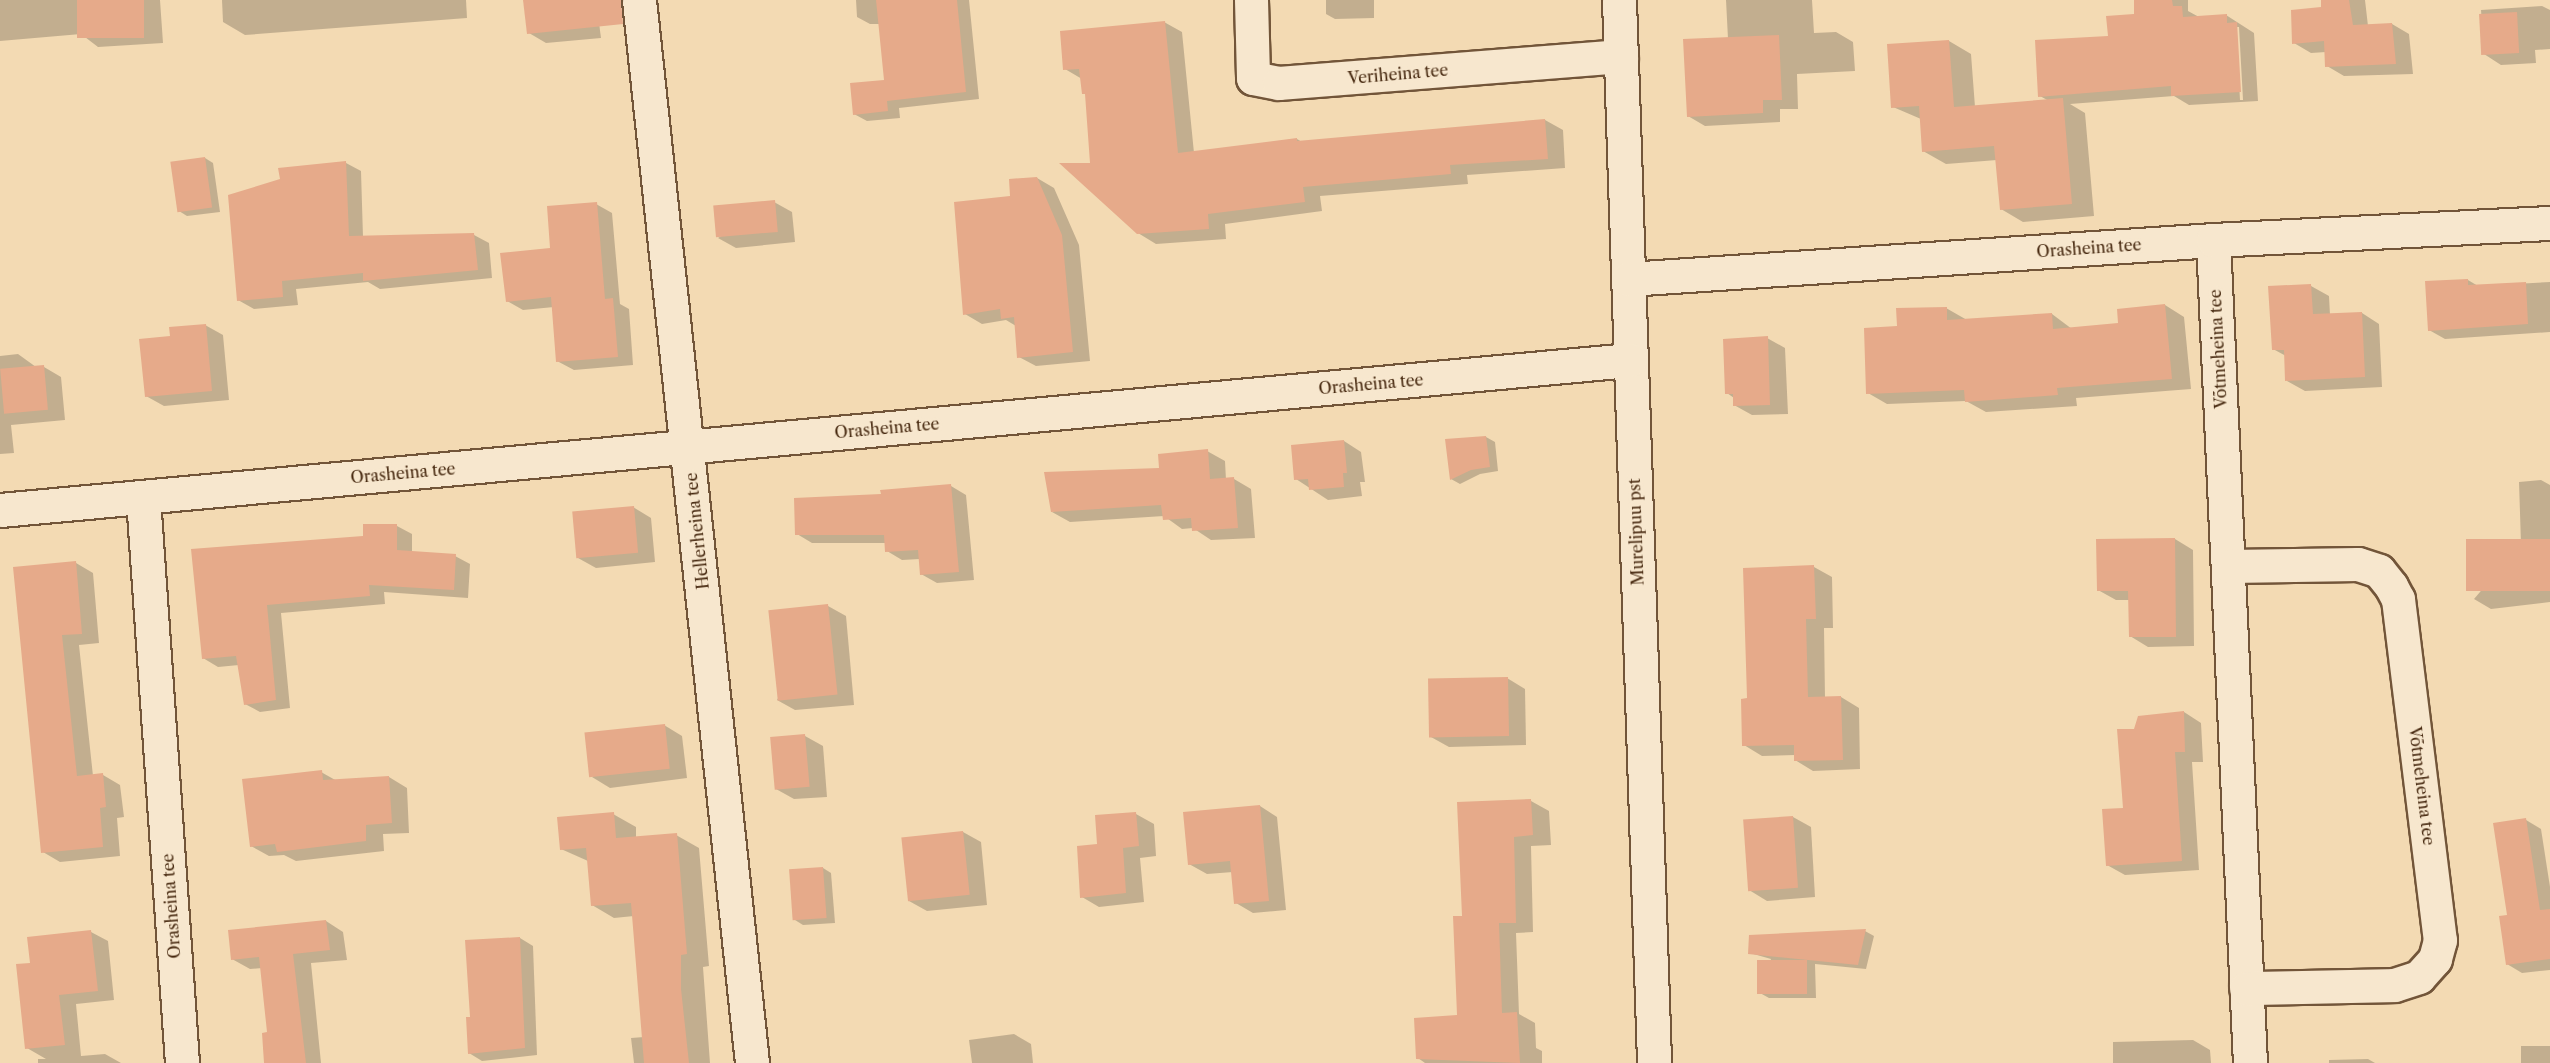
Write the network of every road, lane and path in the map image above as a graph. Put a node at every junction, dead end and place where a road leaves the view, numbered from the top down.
1 (639, 0) edge
2 (1251, 0) edge
3 (1619, 0) edge
4 (1621, 56) junction
5 (2550, 223) edge
6 (2213, 240) junction
7 (1628, 279) junction
8 (1630, 360) junction
9 (688, 446) junction
10 (143, 498) junction
11 (0, 510) edge
12 (2230, 566) junction
13 (2246, 988) junction
14 (182, 1063) edge
15 (752, 1063) edge
16 (1654, 1063) edge
17 (2250, 1063) edge

1 - 9 street, Hellerheina tee
2 - 4 street, Veriheina tee
3 - 4 street, Murelipuu pst
4 - 7 street, Murelipuu pst
5 - 6 street, Orasheina tee
6 - 7 street, Orasheina tee
6 - 12 street, Võtmeheina tee
7 - 8 street, Murelipuu pst
8 - 9 street, Orasheina tee
8 - 16 street, Murelipuu pst
9 - 10 street, Orasheina tee
9 - 15 street, Hellerheina tee
10 - 11 street, Orasheina tee
10 - 14 street, Orasheina tee
12 - 13 street, Võtmeheina tee
12 - 13 street, Võtmeheina tee
13 - 17 street, Võtmeheina tee

